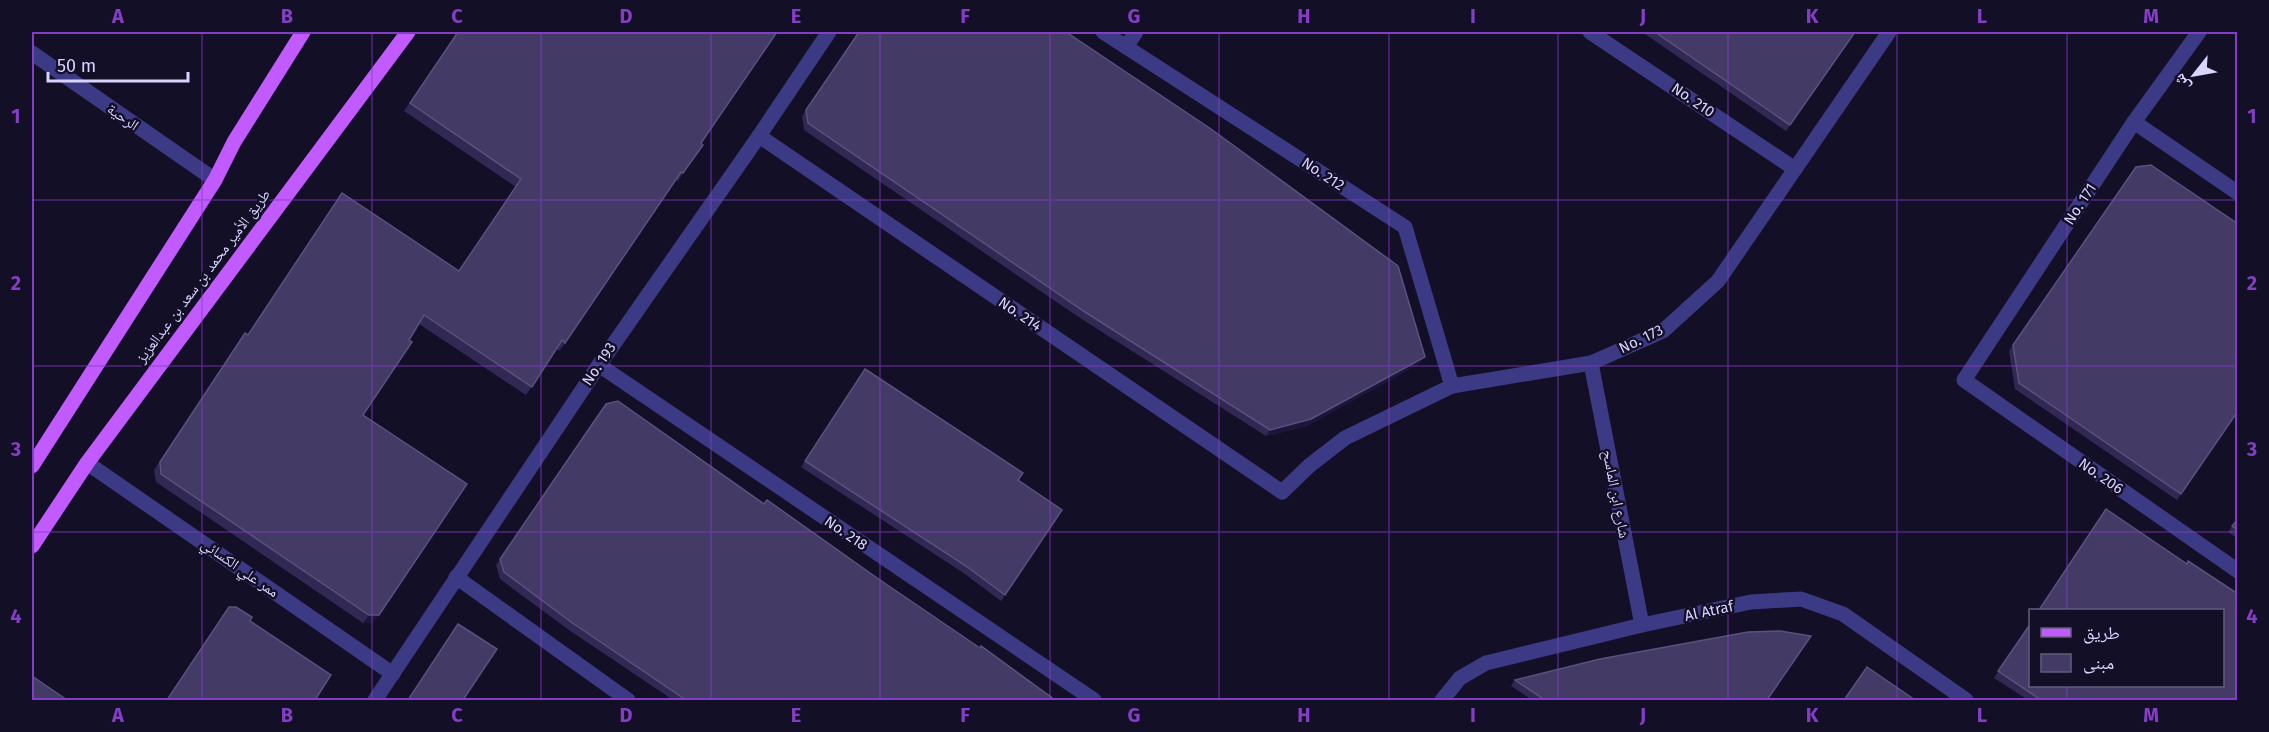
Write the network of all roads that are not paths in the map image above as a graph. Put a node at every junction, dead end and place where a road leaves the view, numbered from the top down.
1 (303, 32) edge
2 (408, 32) edge
3 (829, 32) edge
4 (1103, 32) edge
5 (1136, 32) edge
6 (1590, 32) edge
7 (1889, 32) edge
8 (2199, 32) edge
9 (1126, 47) junction
10 (32, 53) edge
11 (2134, 122) junction
12 (759, 136) junction
13 (1795, 169) junction
14 (215, 180) junction
15 (2238, 193) edge
16 (1591, 363) junction
17 (599, 365) junction
18 (1964, 380) joint
19 (1452, 386) junction
20 (87, 463) junction
21 (32, 466) edge
22 (1282, 492) joint
23 (32, 546) edge
24 (2238, 572) edge
25 (456, 577) junction
26 (1642, 625) junction
27 (393, 674) junction
28 (375, 700) edge
29 (628, 700) edge
30 (1094, 700) edge
31 (1442, 700) edge
32 (1966, 700) edge

1 - 14 main road
2 - 20 main road, طريق الأمير محمد بن سعد بن عبدالعزيز
3 - 12 street, No. 193
4 - 9 street, No. 212
5 - 9 street
6 - 13 street, No. 210
7 - 13 street, No. 173
8 - 11 street, No. 171
9 - 19 street, No. 212
10 - 14 street, الرحية
11 - 15 street
11 - 18 street, No. 171
12 - 17 street, No. 193
12 - 22 street, No. 214
13 - 16 street, No. 173
14 - 21 main road
16 - 19 street, No. 173
16 - 26 street, شارع ابن الماسح
17 - 25 street, No. 193
17 - 30 street, No. 218
18 - 24 street, No. 206
19 - 22 street, No. 173
20 - 23 main road, طريق الأمير محمد بن سعد بن عبدالعزيز
20 - 27 street, ممر علي الكسائي
25 - 27 street, No. 193
25 - 29 street
26 - 31 street, Al Atraf
26 - 32 street, Al Atraf
27 - 28 street, No. 193

